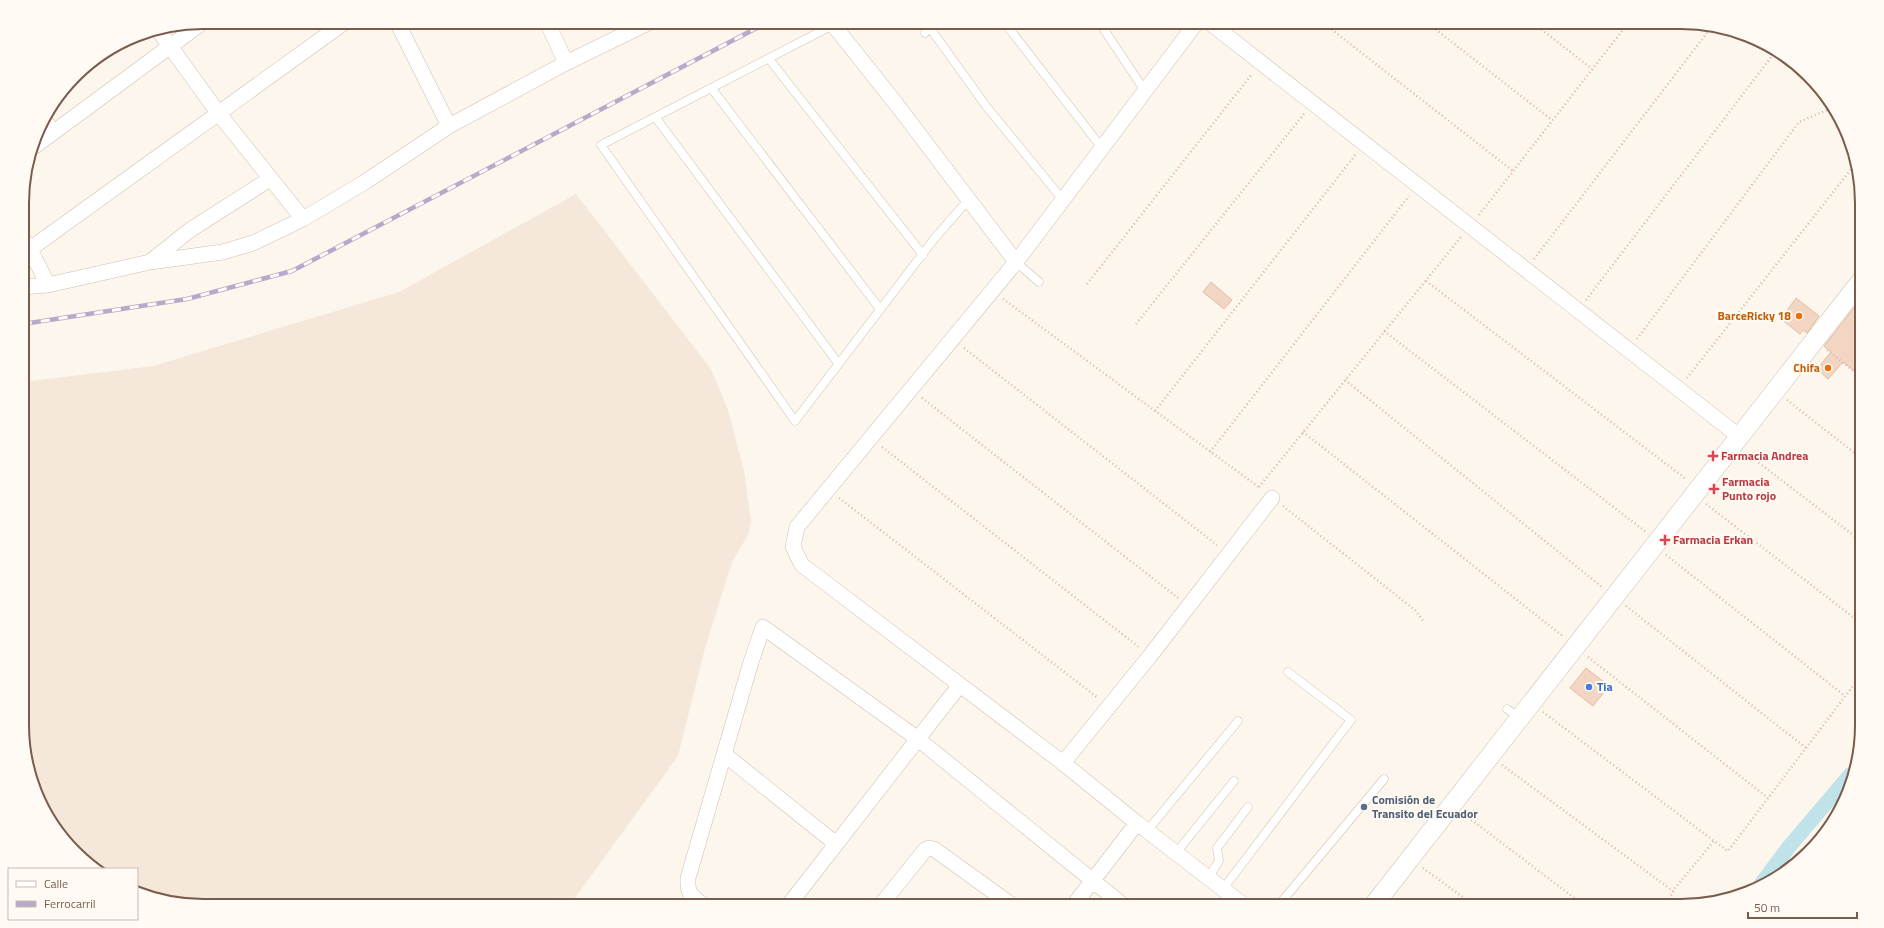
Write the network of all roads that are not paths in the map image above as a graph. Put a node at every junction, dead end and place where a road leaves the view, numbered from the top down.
1 (193, 29) edge
2 (335, 29) edge
3 (400, 29) edge
4 (550, 29) edge
5 (636, 29) edge
6 (823, 29) edge
7 (839, 29) edge
8 (929, 29) edge
9 (931, 29) edge
10 (1009, 29) edge
11 (1104, 29) edge
12 (1192, 29) edge
13 (1218, 29) edge
14 (925, 33) dead end
15 (161, 34) edge
16 (170, 46) junction
17 (769, 59) junction
18 (566, 63) junction
19 (712, 89) junction
20 (1145, 91) junction
21 (219, 114) junction
22 (656, 118) junction
23 (48, 124) edge
24 (449, 126) junction
25 (53, 132) junction
26 (40, 142) edge
27 (1102, 148) junction
28 (270, 179) junction
29 (968, 200) junction
30 (1063, 200) junction
31 (303, 219) junction
32 (29, 242) edge
33 (29, 250) edge
34 (922, 255) junction
35 (150, 262) junction
36 (1016, 262) junction
37 (1039, 282) dead end
38 (48, 285) junction
39 (29, 287) edge
40 (1855, 289) edge
41 (880, 309) junction
42 (838, 363) junction
43 (1737, 441) junction
44 (1272, 498) road end
45 (1288, 672) dead end
46 (959, 686) junction
47 (1238, 721) dead end
48 (918, 739) junction
49 (724, 754) junction
50 (1063, 763) junction
51 (1384, 778) dead end
52 (1234, 781) dead end
53 (1248, 807) dead end
54 (1142, 827) junction
55 (835, 843) junction
56 (1176, 853) junction
57 (1208, 878) junction
58 (1093, 881) junction
59 (1223, 889) junction
60 (696, 899) edge
61 (793, 899) edge
62 (886, 899) edge
63 (1003, 899) edge
64 (1079, 899) edge
65 (1115, 899) edge
66 (1236, 899) edge
67 (1284, 899) edge
68 (1378, 899) edge

1 - 16 street
2 - 21 street
3 - 24 street
4 - 18 street
5 - 18 street
6 - 17 lane
7 - 29 street
8 - 14 lane
9 - 30 lane
10 - 27 lane
11 - 20 lane
12 - 20 street
13 - 43 street
15 - 16 street
16 - 21 street
16 - 25 street
17 - 19 lane
17 - 34 lane
18 - 24 street
19 - 22 lane
19 - 41 lane
20 - 27 street
21 - 28 street
21 - 32 street
22 - 42 lane
22 - 42 lane
23 - 25 street
24 - 31 street
25 - 26 street
27 - 30 street
28 - 31 street
28 - 35 street
29 - 34 lane
29 - 36 street
30 - 36 street
31 - 35 street
33 - 38 street
34 - 41 lane
35 - 38 street
36 - 37 lane
36 - 46 street
38 - 39 street
40 - 43 street
41 - 42 lane
43 - 68 street
44 - 50 street
45 - 59 lane
46 - 48 street
46 - 50 street
47 - 54 lane
48 - 49 street
48 - 55 street
48 - 58 street
49 - 55 street
49 - 60 street
50 - 54 street
51 - 67 lane
52 - 56 lane
53 - 57 lane
54 - 56 street
54 - 58 street
55 - 61 street
56 - 57 street
57 - 59 street
58 - 64 street
58 - 65 street
59 - 66 street
62 - 63 street

